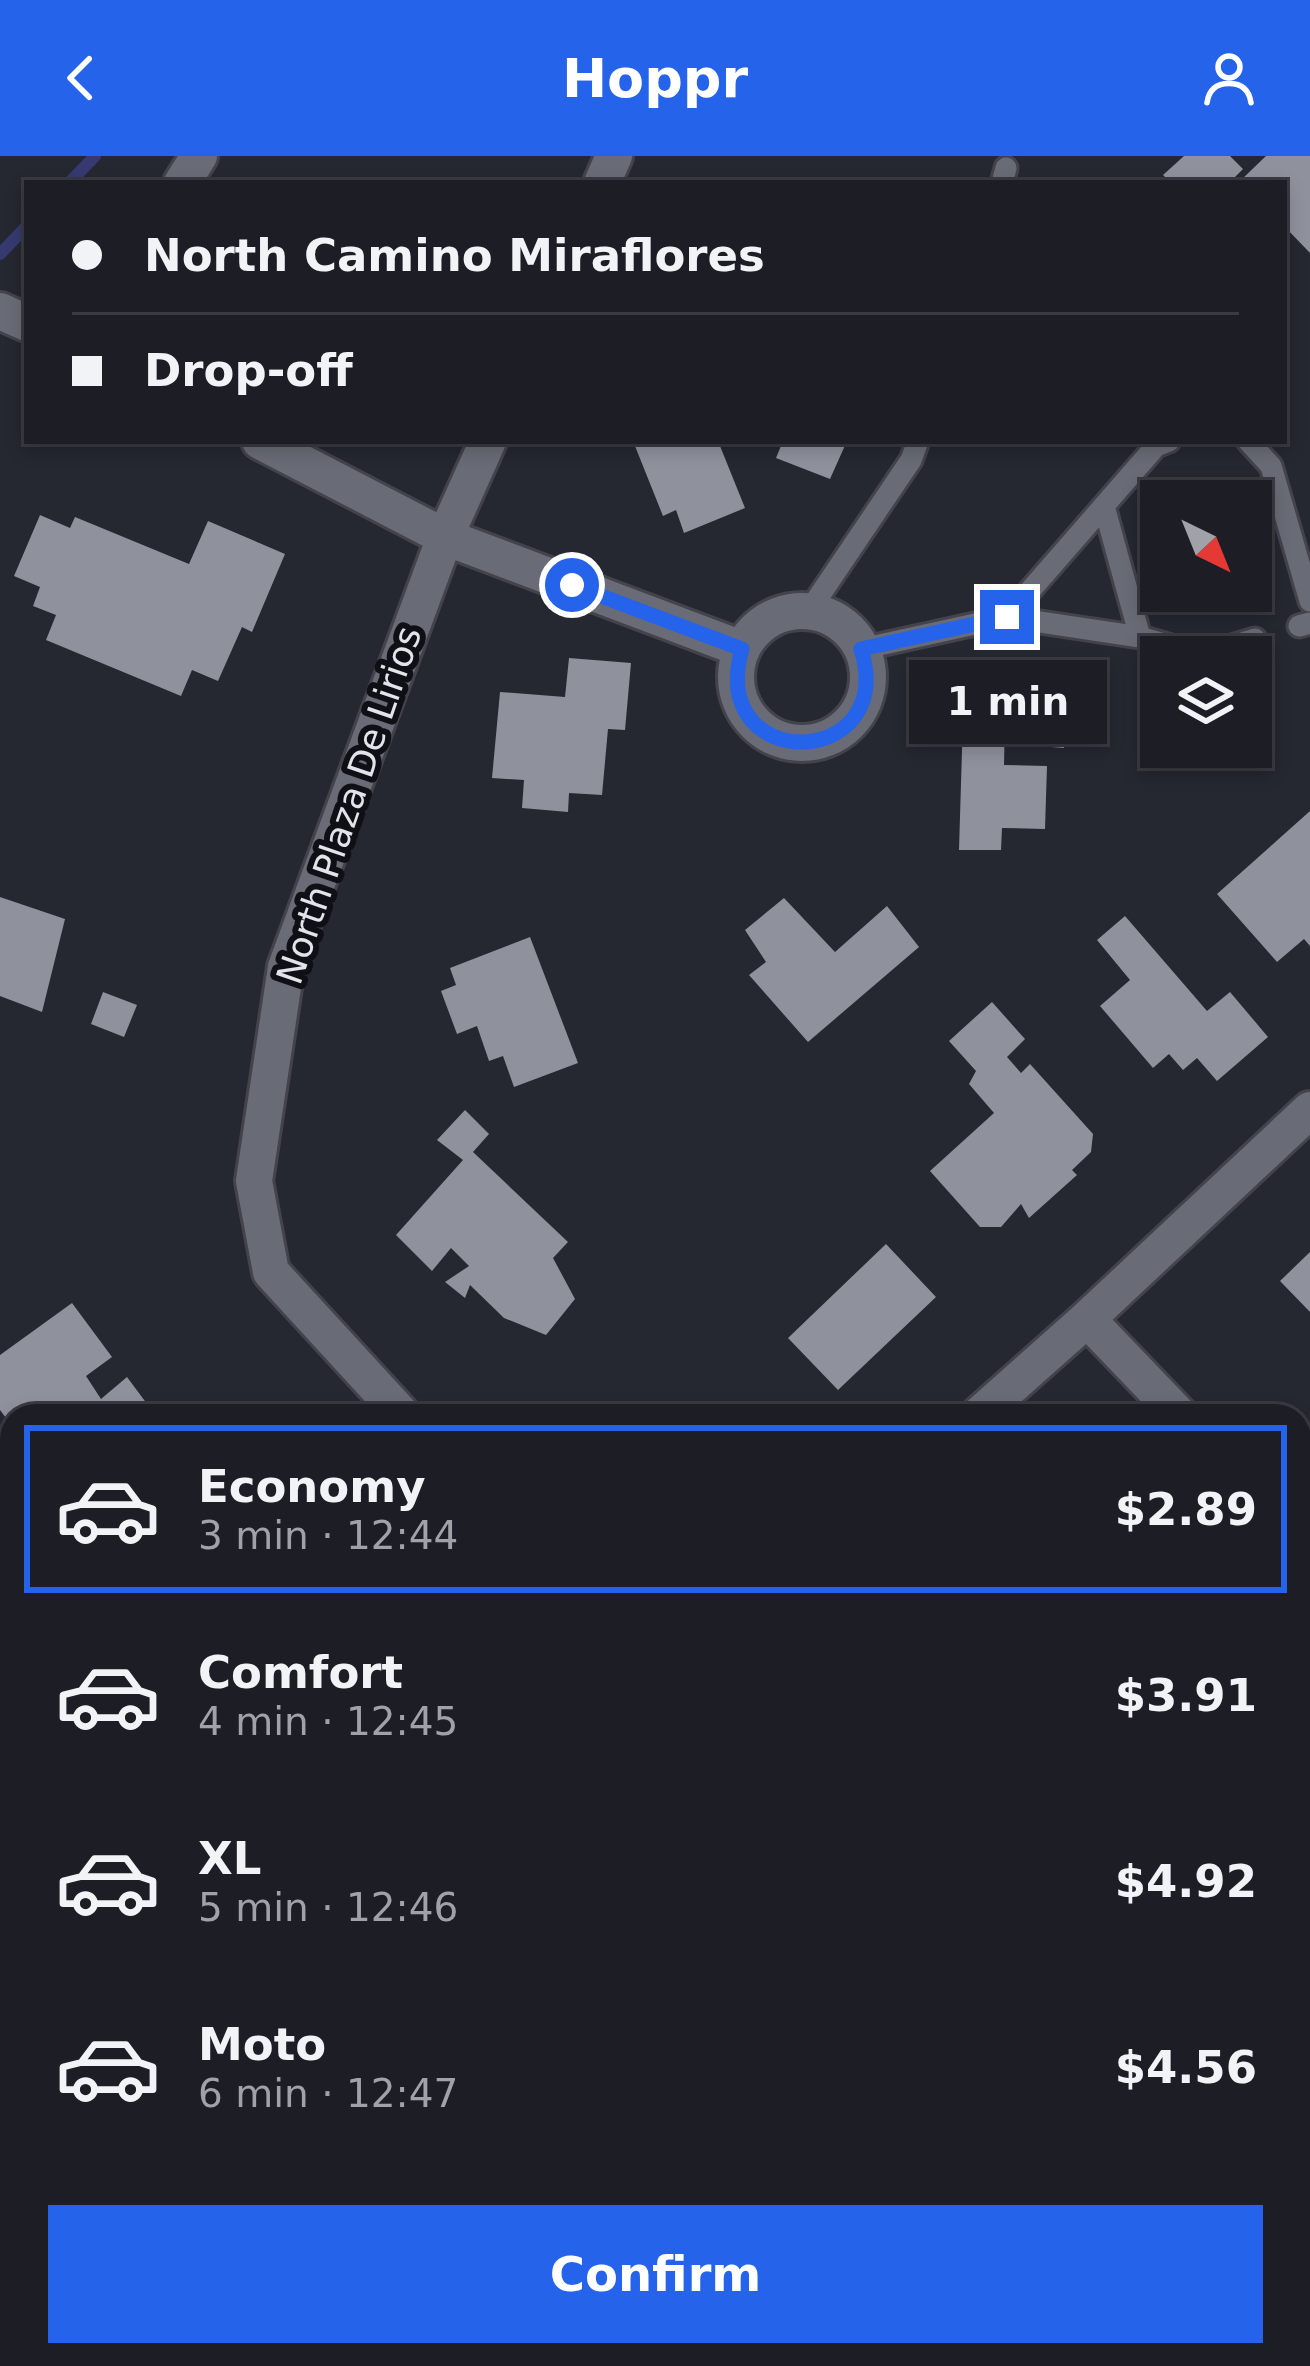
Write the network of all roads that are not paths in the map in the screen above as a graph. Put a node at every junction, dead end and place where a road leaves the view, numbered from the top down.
1 (266, 444) edge
2 (487, 444) edge
3 (917, 444) edge
4 (1161, 444) edge
5 (1251, 444) edge
6 (1104, 506) junction
7 (445, 538) junction
8 (1310, 601) edge
9 (809, 611) junction
10 (1007, 617) junction
11 (1140, 637) joint
12 (742, 649) junction
13 (861, 649) junction
14 (1310, 1110) edge
15 (1087, 1318) junction
16 (392, 1404) edge
17 (991, 1404) edge
18 (1169, 1404) edge

1 - 7 street
2 - 7 street, North Plaza De Lirios
3 - 9 lane
4 - 6 lane
5 - 8 lane
6 - 10 lane
6 - 11 lane
7 - 12 street
7 - 16 street, North Plaza De Lirios
9 - 12 street
9 - 13 street
10 - 11 lane
10 - 13 lane
12 - 13 street
14 - 15 street
15 - 17 street
15 - 18 street

